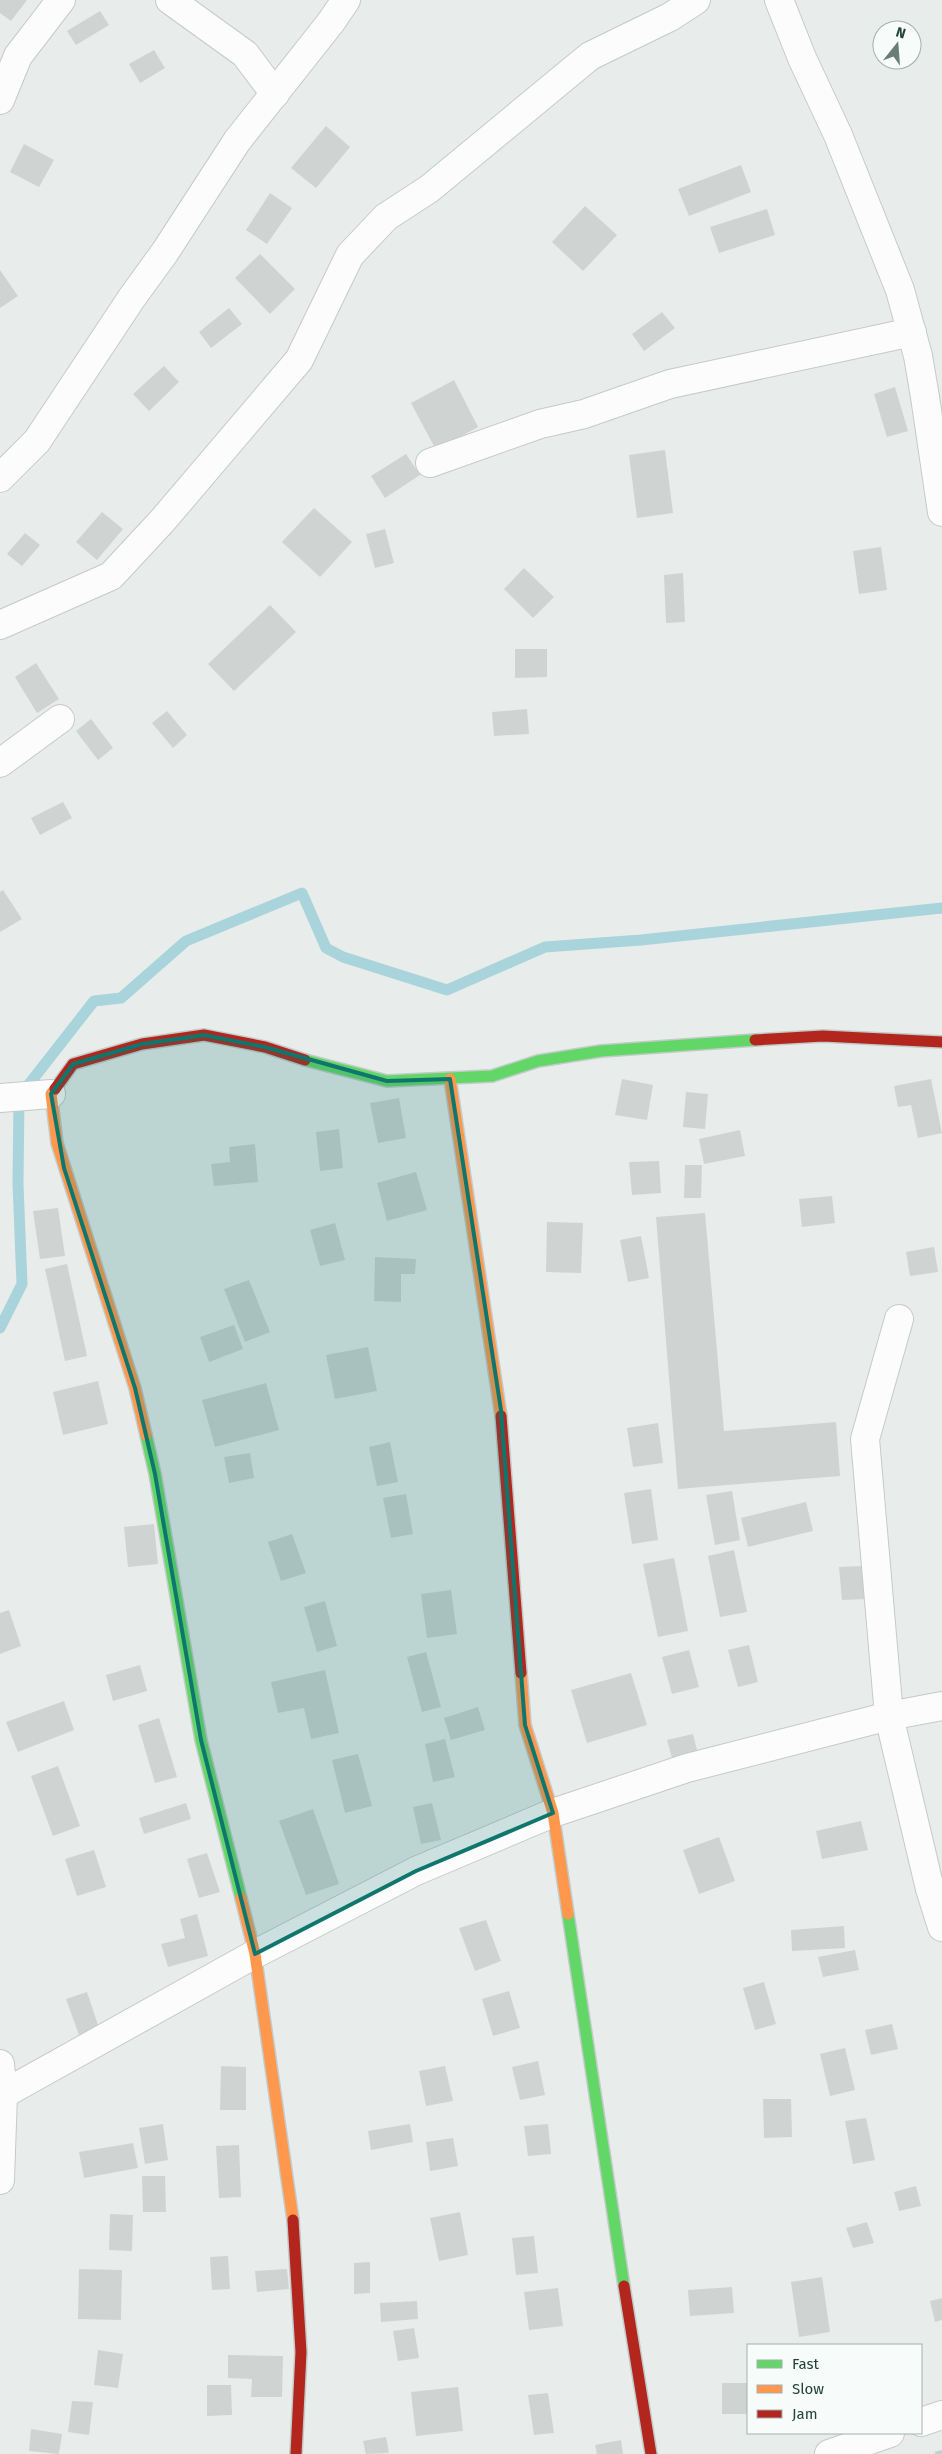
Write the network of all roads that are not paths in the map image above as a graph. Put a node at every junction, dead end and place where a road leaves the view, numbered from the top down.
1 (61, 0) edge
2 (170, 0) edge
3 (346, 0) edge
4 (696, 0) edge
5 (779, 0) edge
6 (275, 94) junction
7 (0, 100) edge
8 (912, 332) junction
9 (430, 463) dead end
10 (0, 478) edge
11 (942, 512) edge
12 (0, 625) edge
13 (60, 719) dead end
14 (0, 763) edge
15 (942, 1042) edge
16 (450, 1079) junction
17 (51, 1094) junction
18 (0, 1098) edge
19 (899, 1319) dead end
20 (942, 1706) edge
21 (889, 1716) junction
22 (553, 1813) junction
23 (942, 1927) edge
24 (255, 1954) junction
25 (0, 2064) edge
26 (2, 2095) edge
27 (0, 2180) edge
28 (942, 2415) edge
29 (922, 2422) edge
30 (887, 2434) edge
31 (296, 2454) edge
32 (651, 2454) edge
33 (829, 2454) edge

1 - 7 street
2 - 6 street
3 - 6 street
4 - 12 street
5 - 8 street
6 - 10 street
8 - 9 street
8 - 11 street
13 - 14 street
15 - 16 street
16 - 17 street
16 - 22 street
17 - 18 street
17 - 24 street
19 - 21 street
20 - 21 street
21 - 22 street
21 - 23 street
22 - 24 street
22 - 32 street
24 - 26 street
24 - 31 street
25 - 26 street
26 - 27 street
28 - 29 street
30 - 33 street

